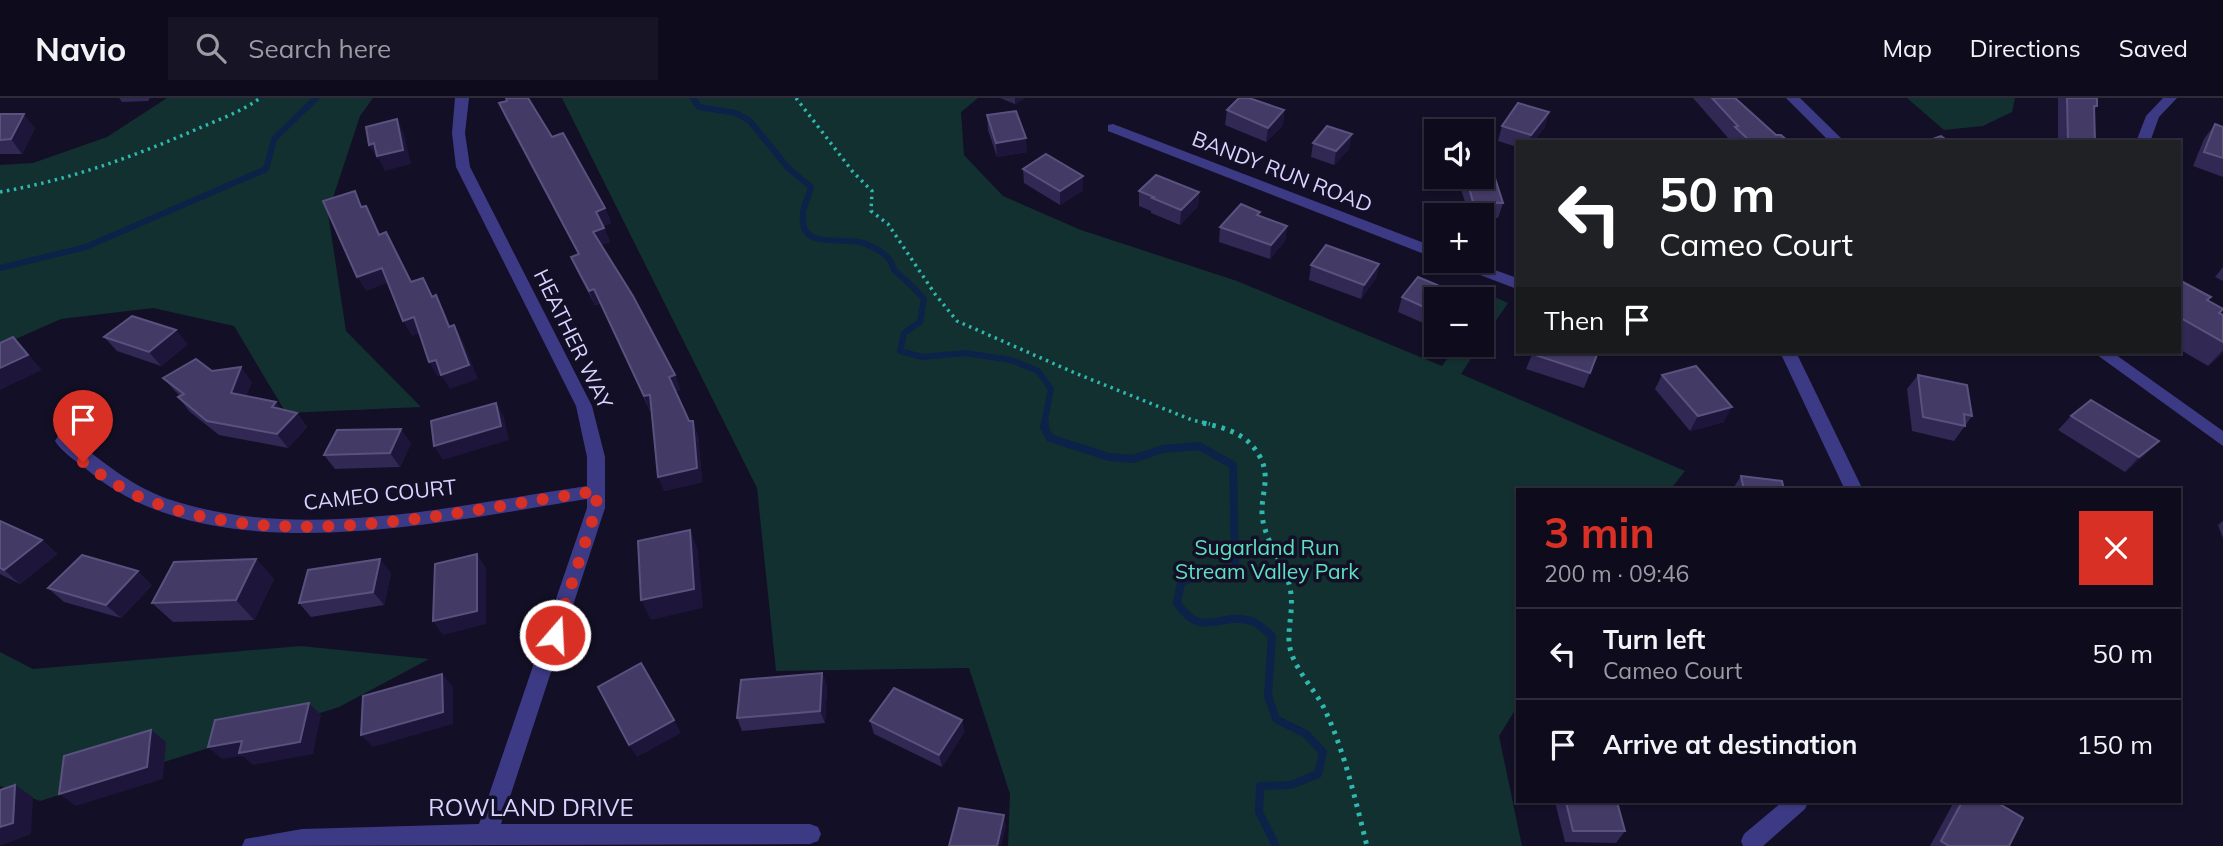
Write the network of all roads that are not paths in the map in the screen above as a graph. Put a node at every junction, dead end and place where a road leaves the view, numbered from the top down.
1 (462, 98) edge
2 (1793, 98) edge
3 (2170, 98) edge
4 (1113, 128) dead end
5 (1836, 140) edge
6 (2144, 140) edge
7 (1424, 249) edge
8 (1488, 273) edge
9 (1516, 284) edge
10 (1789, 354) edge
11 (2104, 354) edge
12 (2223, 440) edge
13 (64, 441) dead end
14 (1853, 488) edge
15 (597, 491) junction
16 (1796, 803) edge
17 (810, 834) dead end
18 (485, 841) edge
19 (1752, 841) dead end
20 (254, 846) edge

1 - 15 street, HEATHER WAY
2 - 5 street
3 - 6 street
4 - 7 street, BANDY RUN ROAD
8 - 9 street
10 - 14 street
11 - 12 street
13 - 15 street, CAMEO COURT
15 - 18 street, HEATHER WAY
16 - 19 street
17 - 18 street, ROWLAND DRIVE
18 - 20 street, ROWLAND DRIVE

